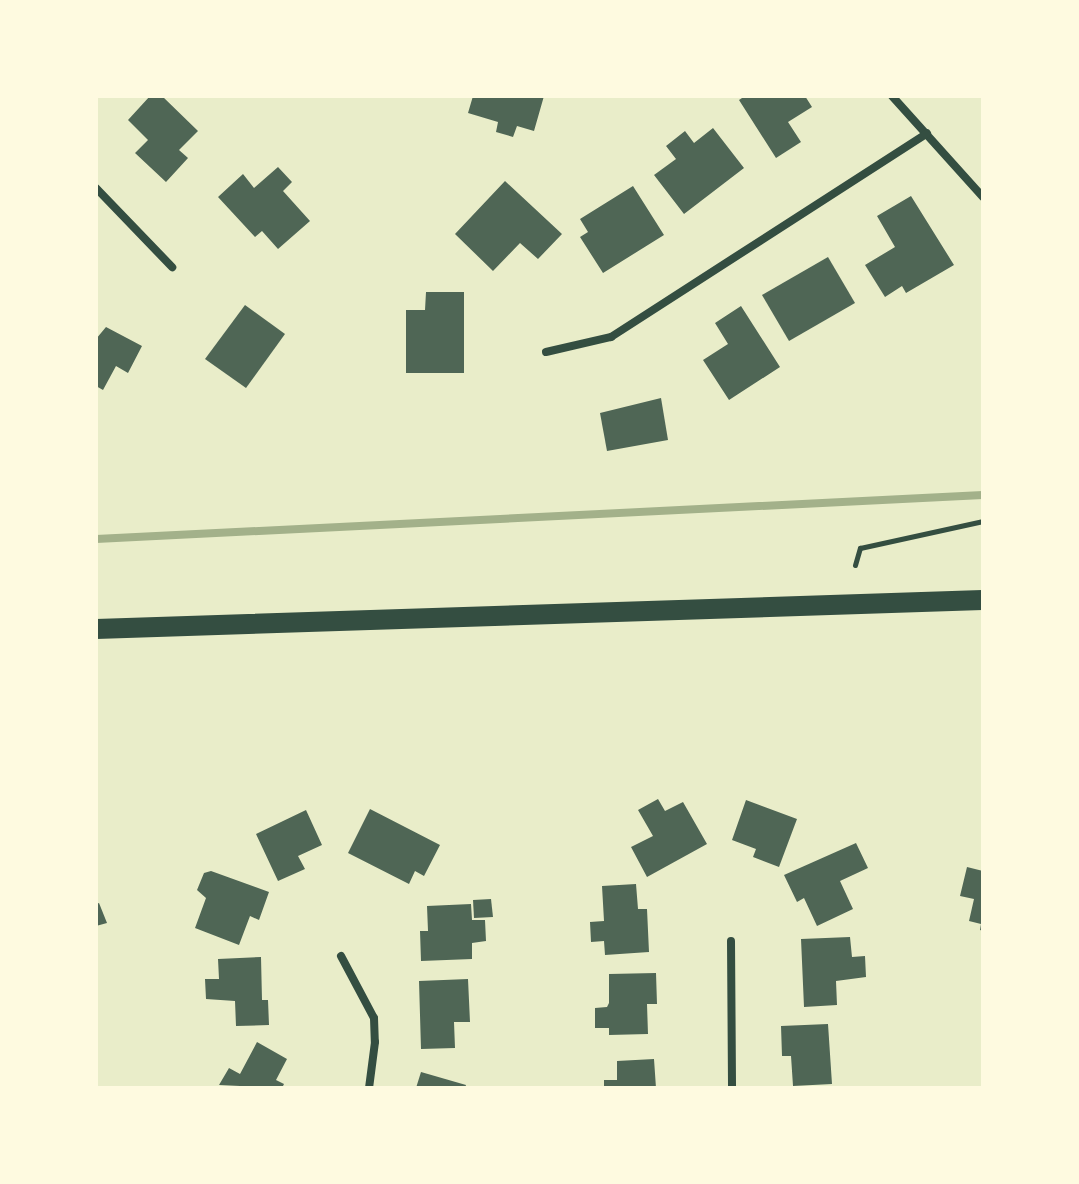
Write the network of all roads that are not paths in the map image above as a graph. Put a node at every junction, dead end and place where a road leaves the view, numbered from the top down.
1 (892, 96) edge
2 (927, 133) junction
3 (96, 188) edge
4 (983, 197) edge
5 (172, 267) dead end
6 (546, 352) dead end
7 (983, 600) edge
8 (96, 629) edge
9 (731, 941) dead end
10 (341, 956) dead end
11 (369, 1088) edge
12 (732, 1088) edge

1 - 2 street
2 - 4 street
2 - 6 street
3 - 5 street
7 - 8 main road
9 - 12 street
10 - 11 street

